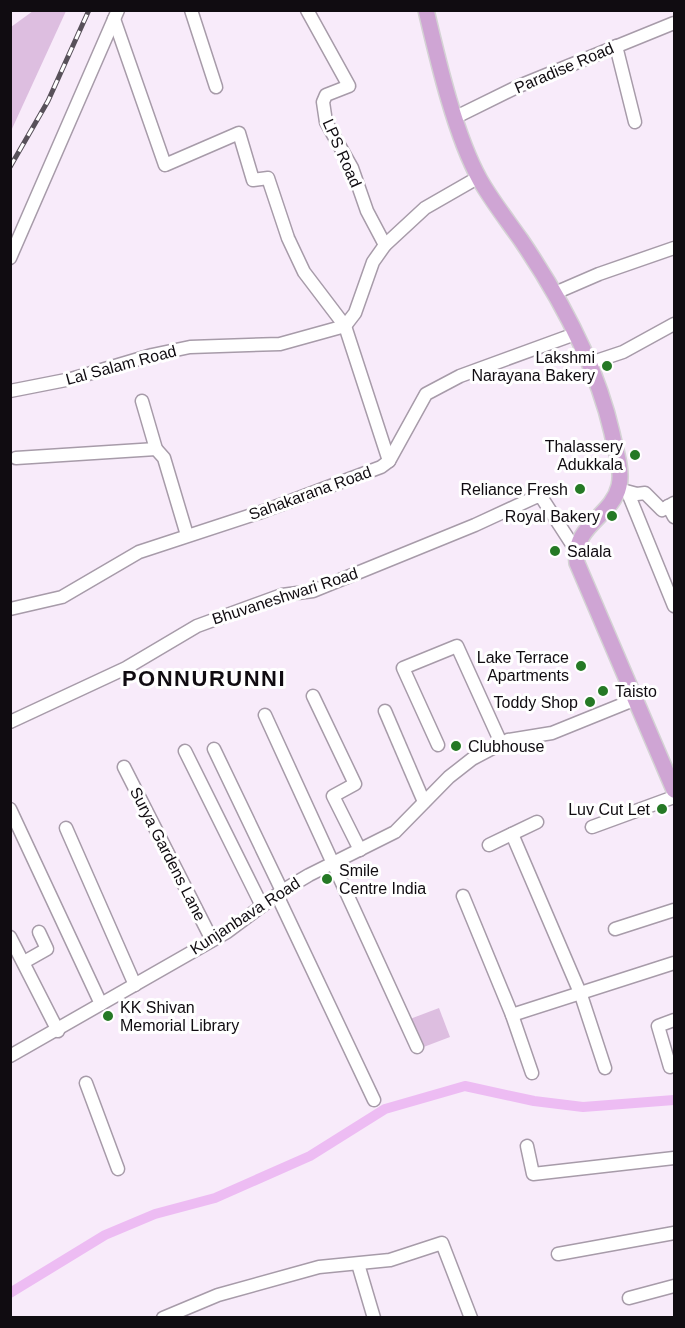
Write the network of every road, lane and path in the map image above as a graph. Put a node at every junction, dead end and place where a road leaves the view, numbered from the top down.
1 (191, 10) edge
2 (307, 10) edge
3 (426, 10) edge
4 (672, 10) edge
5 (116, 15) edge
6 (675, 21) edge
7 (616, 46) junction
8 (216, 87) dead end
9 (456, 117) junction
10 (635, 122) dead end
11 (479, 177) junction
12 (385, 244) junction
13 (675, 248) edge
14 (10, 258) edge
15 (555, 293) junction
16 (675, 324) edge
17 (345, 326) junction
18 (575, 334) junction
19 (590, 363) junction
20 (10, 391) edge
21 (142, 401) dead end
22 (156, 449) junction
23 (16, 458) dead end
24 (389, 461) junction
25 (623, 491) junction
26 (672, 509) edge
27 (187, 535) junction
28 (575, 549) junction
29 (675, 606) edge
30 (10, 609) edge
31 (313, 696) dead end
32 (636, 699) junction
33 (385, 711) dead end
34 (266, 715) dead end
35 (10, 722) edge
36 (501, 743) junction
37 (438, 745) dead end
38 (214, 749) dead end
39 (185, 751) dead end
40 (124, 768) dead end
41 (675, 790) edge
42 (675, 796) edge
43 (424, 802) junction
44 (10, 809) edge
45 (537, 822) dead end
46 (592, 827) dead end
47 (66, 828) dead end
48 (512, 834) junction
49 (489, 845) dead end
50 (360, 850) junction
51 (335, 863) junction
52 (280, 893) junction
53 (463, 896) dead end
54 (262, 906) junction
55 (675, 910) edge
56 (615, 929) dead end
57 (39, 932) dead end
58 (10, 937) edge
59 (212, 940) junction
60 (24, 962) junction
61 (675, 963) edge
62 (135, 985) junction
63 (581, 995) junction
64 (101, 1004) junction
65 (512, 1015) junction
66 (675, 1020) edge
67 (58, 1031) junction
68 (417, 1047) dead end
69 (10, 1056) edge
70 (670, 1067) dead end
71 (605, 1068) dead end
72 (532, 1074) dead end
73 (86, 1083) dead end
74 (374, 1100) dead end
75 (527, 1146) dead end
76 (675, 1158) edge
77 (118, 1169) dead end
78 (675, 1233) edge
79 (558, 1254) dead end
80 (358, 1264) junction
81 (675, 1286) edge
82 (629, 1298) dead end
83 (164, 1317) edge
84 (374, 1317) edge
85 (471, 1317) edge

1 - 8 street
2 - 12 street, LPS Road
3 - 9 main road
4 - 6 street
5 - 14 street
5 - 17 street
6 - 7 street, Paradise Road
7 - 9 street, Paradise Road
7 - 10 street
9 - 11 main road
11 - 12 street
11 - 15 main road
12 - 17 street
13 - 15 street
15 - 18 main road
16 - 19 street
17 - 20 street, Lal Salam Road
17 - 24 street
18 - 19 main road
18 - 24 street, Sahakarana Road
19 - 25 main road
21 - 22 street
22 - 23 street
22 - 27 street
24 - 27 street, Sahakarana Road
25 - 26 street
25 - 28 main road
25 - 29 street
27 - 30 street, Sahakarana Road
28 - 32 main road
28 - 35 street, Bhuvaneshwari Road
31 - 50 street
32 - 36 street, Kunjanbava Road
32 - 41 main road
33 - 43 street
34 - 51 street
36 - 37 street
36 - 43 street, Kunjanbava Road
38 - 52 street
39 - 54 street
40 - 59 street, Surya Gardens Lane
42 - 46 street
43 - 50 street, Kunjanbava Road
44 - 64 street
45 - 48 street
47 - 62 street
48 - 49 street
48 - 63 street
50 - 51 street, Kunjanbava Road
51 - 52 street, Kunjanbava Road
51 - 68 street
52 - 54 street, Kunjanbava Road
52 - 74 street
53 - 65 street
54 - 59 street, Kunjanbava Road
55 - 56 street
57 - 60 street
58 - 60 street
59 - 62 street, Kunjanbava Road
60 - 67 street
61 - 63 street
62 - 64 street, Kunjanbava Road
63 - 65 street
63 - 71 street
64 - 67 street, Kunjanbava Road
65 - 72 street
66 - 70 street
67 - 69 street, Kunjanbava Road
73 - 77 street
75 - 76 street
78 - 79 street
80 - 83 street
80 - 84 street
80 - 85 street
81 - 82 street

